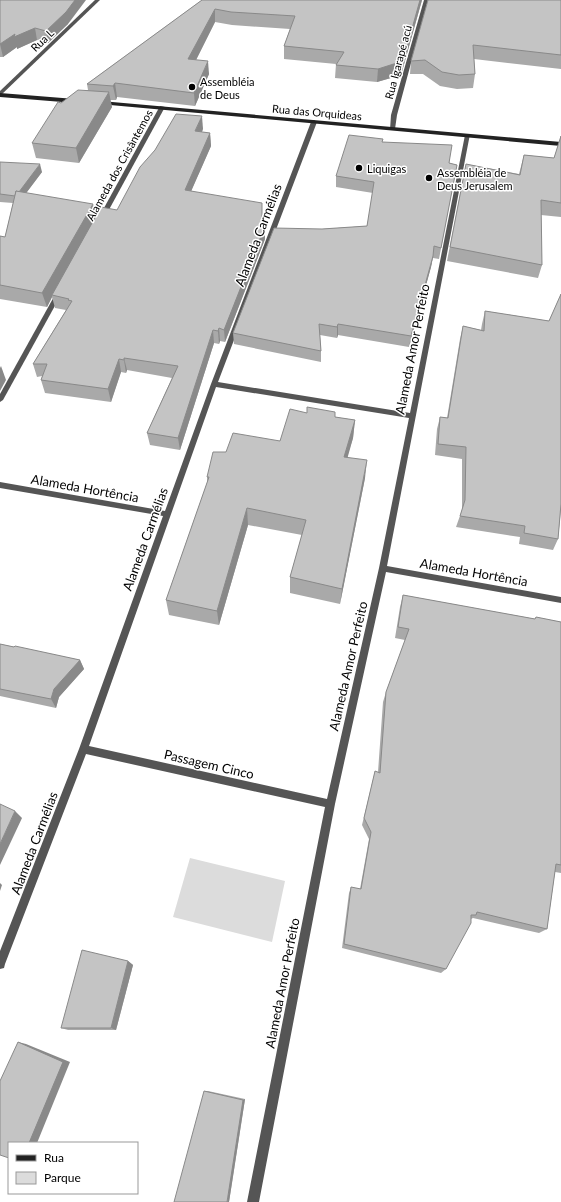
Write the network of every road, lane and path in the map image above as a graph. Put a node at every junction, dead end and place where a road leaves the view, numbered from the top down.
1 (98, 0) edge
2 (426, 0) edge
3 (0, 95) edge
4 (85, 102) edge
5 (93, 102) edge
6 (162, 107) junction
7 (314, 122) junction
8 (392, 129) junction
9 (468, 135) junction
10 (561, 144) edge
11 (97, 226) edge
12 (62, 288) edge
13 (214, 384) junction
14 (0, 400) edge
15 (412, 416) junction
16 (0, 485) edge
17 (167, 514) junction
18 (383, 568) junction
19 (561, 600) edge
20 (83, 749) junction
21 (330, 804) junction
22 (0, 964) edge
23 (253, 1202) edge

1 - 3 street, Rua L
2 - 8 street, Rua Igarapé acú
3 - 4 street
5 - 6 street, Rua das Orquideas
6 - 7 street, Rua das Orquideas
6 - 11 street, Alameda dos Crisântemos
7 - 8 street, Rua das Orquideas
7 - 13 street, Alameda Carmélias
8 - 9 street, Rua das Orquideas
9 - 10 street, Rua das Orquideas
9 - 15 street, Alameda Amor Perfeito
12 - 14 street
13 - 15 street
13 - 17 street, Alameda Carmélias
15 - 18 street, Alameda Amor Perfeito
16 - 17 street, Alameda Hortência
17 - 20 street, Alameda Carmélias
18 - 19 street, Alameda Hortência
18 - 21 street, Alameda Amor Perfeito
20 - 21 street, Passagem Cinco
20 - 22 street, Alameda Carmélias
21 - 23 street, Alameda Amor Perfeito

